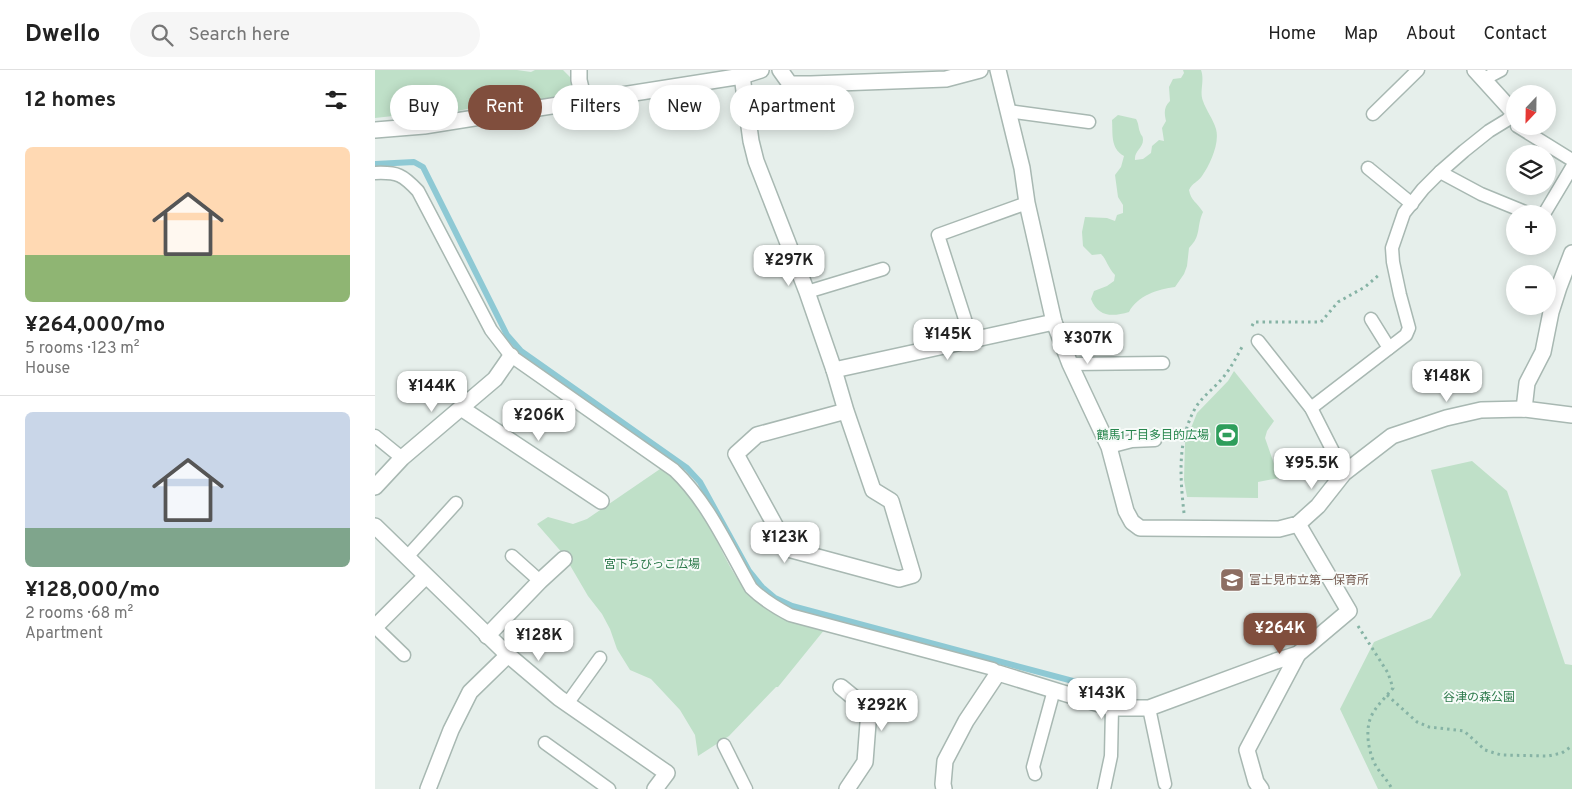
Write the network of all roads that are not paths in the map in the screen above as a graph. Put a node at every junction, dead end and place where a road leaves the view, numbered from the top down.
1 (579, 70) edge
2 (761, 70) edge
3 (780, 70) edge
4 (980, 70) edge
5 (998, 70) edge
6 (1418, 70) edge
7 (1501, 70) edge
8 (1479, 75) edge
9 (742, 76) junction
10 (580, 85) edge
11 (639, 92) edge
12 (552, 106) edge
13 (1008, 111) junction
14 (1506, 112) edge
15 (1373, 114) dead end
16 (1089, 122) dead end
17 (1506, 124) edge
18 (375, 130) edge
19 (1534, 135) edge
20 (1572, 160) edge
21 (1572, 167) edge
22 (1368, 168) dead end
23 (1440, 172) junction
24 (375, 173) edge
25 (1027, 204) junction
26 (1412, 204) junction
27 (1508, 205) edge
28 (1549, 205) edge
29 (1572, 253) edge
30 (883, 269) dead end
31 (807, 292) junction
32 (1371, 319) dead end
33 (1054, 322) junction
34 (972, 341) junction
35 (1258, 341) dead end
36 (1389, 348) junction
37 (511, 356) junction
38 (1163, 363) dead end
39 (1070, 364) junction
40 (834, 370) junction
41 (461, 408) junction
42 (1311, 408) junction
43 (1524, 409) junction
44 (846, 411) junction
45 (1572, 415) edge
46 (375, 436) edge
47 (1155, 440) dead end
48 (1109, 447) junction
49 (402, 458) junction
50 (1344, 473) junction
51 (375, 487) edge
52 (601, 501) dead end
53 (456, 503) dead end
54 (1298, 524) junction
55 (375, 526) edge
56 (512, 556) dead end
57 (407, 557) junction
58 (564, 559) dead end
59 (425, 577) junction
60 (540, 582) junction
61 (375, 627) edge
62 (487, 636) junction
63 (1298, 654) junction
64 (404, 655) dead end
65 (508, 655) junction
66 (600, 658) dead end
67 (998, 673) junction
68 (841, 687) dead end
69 (1054, 690) junction
70 (567, 704) junction
71 (1112, 708) junction
72 (1149, 708) junction
73 (545, 743) dead end
74 (724, 745) dead end
75 (1035, 774) dead end
76 (1165, 784) dead end
77 (433, 787) edge
78 (609, 789) edge
79 (655, 789) edge
80 (746, 789) edge
81 (847, 789) edge
82 (944, 789) edge
83 (1104, 789) edge
84 (1261, 789) edge

1 - 10 street
2 - 9 street
3 - 4 street
5 - 13 street
6 - 15 lane
7 - 8 lane
8 - 14 street
9 - 11 street
9 - 31 street
12 - 18 street
13 - 16 lane
13 - 25 street
17 - 23 lane
19 - 20 lane
21 - 28 lane
22 - 26 lane
23 - 26 lane
23 - 27 lane
24 - 37 lane
25 - 33 street
25 - 34 lane
26 - 36 lane
29 - 43 street
30 - 31 lane
31 - 40 street
32 - 36 lane
33 - 34 street
33 - 39 street
34 - 40 street
35 - 42 lane
36 - 42 lane
37 - 41 street
37 - 67 lane
38 - 39 lane
39 - 48 street
40 - 44 street
41 - 49 street
41 - 52 street
42 - 50 lane
43 - 45 street
43 - 50 street
44 - 44 street
46 - 49 lane
47 - 48 lane
48 - 54 street
49 - 51 street
50 - 54 street
53 - 57 lane
54 - 63 street
55 - 57 street
56 - 60 lane
57 - 59 street
58 - 60 street
59 - 61 street
59 - 62 street
60 - 62 street
61 - 64 lane
62 - 65 street
63 - 72 street
63 - 84 street
65 - 70 street
65 - 77 street
66 - 70 lane
67 - 69 street
67 - 82 street
68 - 81 street
69 - 71 street
69 - 75 lane
70 - 79 street
71 - 72 street
71 - 83 lane
72 - 76 lane
73 - 78 lane
74 - 80 lane

